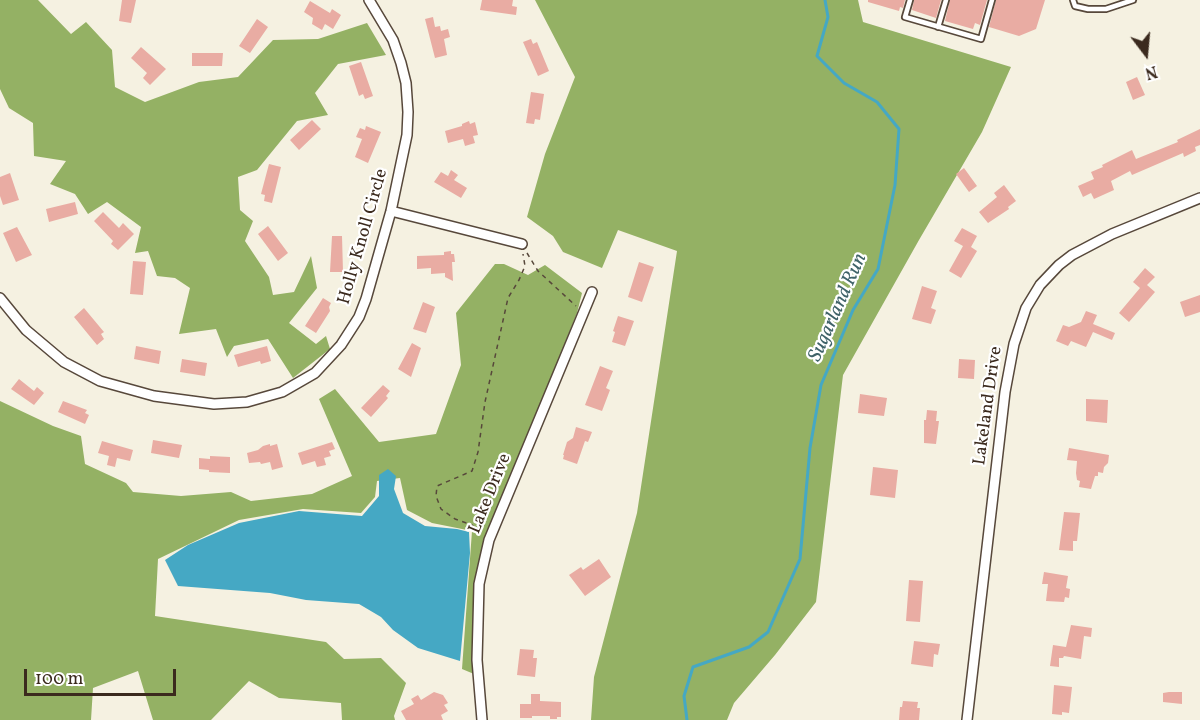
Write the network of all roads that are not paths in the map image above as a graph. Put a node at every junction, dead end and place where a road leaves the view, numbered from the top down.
1 (369, 0) edge
2 (910, 0) edge
3 (945, 0) edge
4 (992, 0) edge
5 (1073, 0) edge
6 (1133, 0) edge
7 (938, 27) junction
8 (1200, 198) edge
9 (391, 211) junction
10 (522, 244) road end
11 (592, 292) dead end
12 (0, 298) edge
13 (482, 720) edge
14 (967, 720) edge

1 - 9 street, Holly Knoll Circle
2 - 7 lane
3 - 7 lane
4 - 7 lane
5 - 6 lane
8 - 14 street, Lakeland Drive
9 - 10 street
9 - 12 street, Holly Knoll Circle
11 - 13 street, Lake Drive

